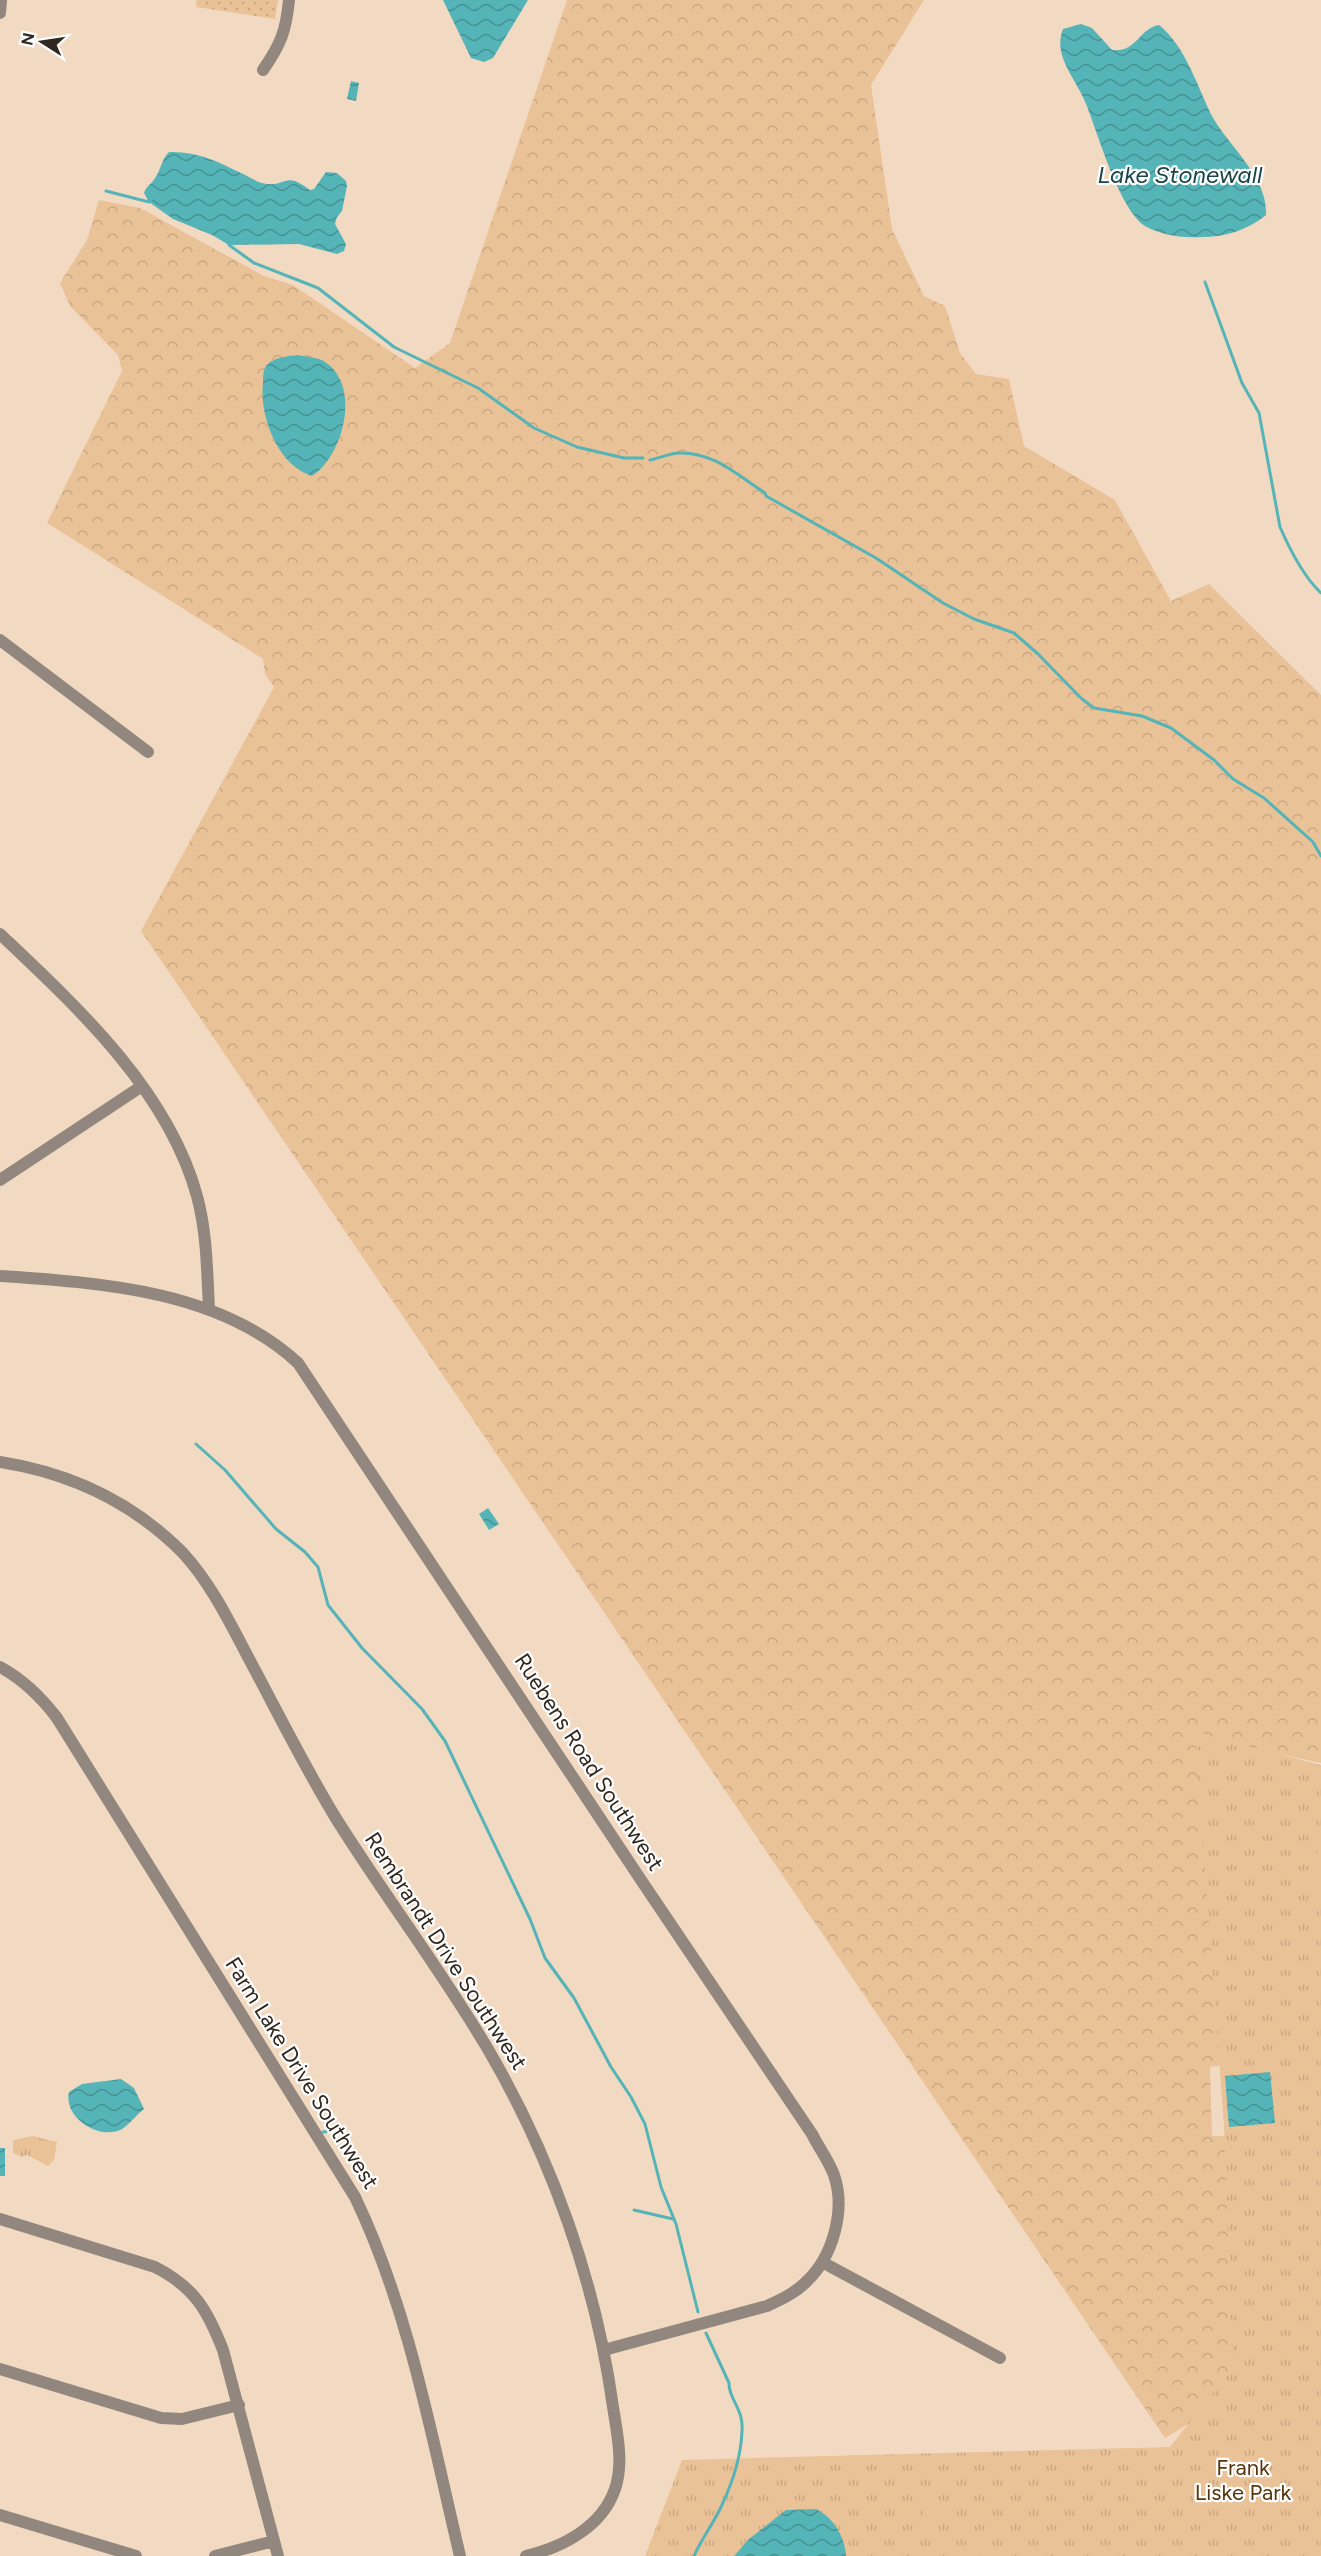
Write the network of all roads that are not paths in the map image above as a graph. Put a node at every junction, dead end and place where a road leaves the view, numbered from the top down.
1 (1, 0) edge
2 (289, 0) edge
3 (0, 13) edge
4 (263, 70) dead end
5 (0, 640) edge
6 (148, 752) dead end
7 (1, 937) edge
8 (142, 1086) junction
9 (0, 1180) edge
10 (0, 1276) edge
11 (209, 1309) junction
12 (0, 1462) edge
13 (0, 1667) edge
14 (0, 2219) edge
15 (822, 2262) junction
16 (604, 2350) junction
17 (1000, 2358) dead end
18 (0, 2369) edge
19 (239, 2405) junction
20 (0, 2515) edge
21 (274, 2541) junction
22 (136, 2556) edge
23 (215, 2556) edge
24 (278, 2556) edge
25 (460, 2556) edge
26 (526, 2556) edge

1 - 3 street
2 - 4 street
5 - 6 street
7 - 8 street
8 - 9 street
8 - 11 street
10 - 11 street, Ruebens Road Southwest
11 - 15 street, Ruebens Road Southwest
12 - 16 street, Rembrandt Drive Southwest
13 - 25 street, Farm Lake Drive Southwest
14 - 19 street
15 - 16 street, Ruebens Road Southwest
15 - 17 street
16 - 26 street, Rembrandt Drive Southwest
18 - 19 street
19 - 21 street
20 - 22 street
21 - 23 street
21 - 24 street

